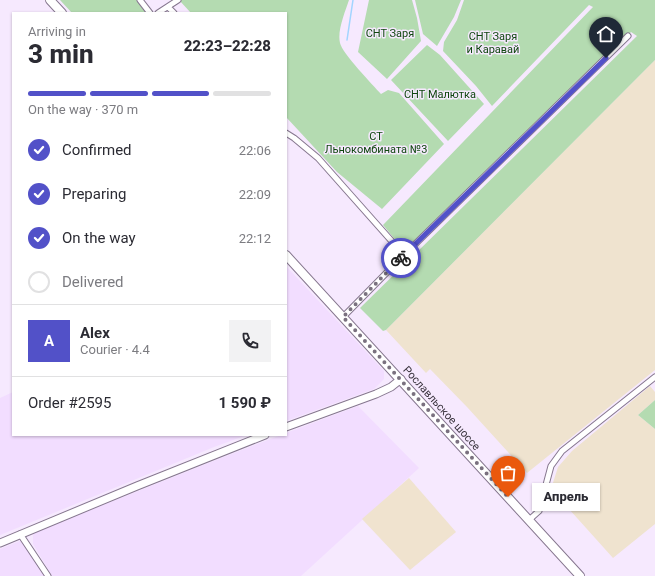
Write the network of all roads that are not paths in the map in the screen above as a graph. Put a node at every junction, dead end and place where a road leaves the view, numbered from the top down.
1 (50, 0) edge
2 (140, 0) edge
3 (178, 0) edge
4 (168, 7) junction
5 (61, 12) edge
6 (149, 12) edge
7 (160, 12) edge
8 (173, 12) edge
9 (628, 36) dead end
10 (287, 134) edge
11 (404, 255) junction
12 (287, 256) edge
13 (343, 317) junction
14 (655, 377) edge
15 (401, 380) junction
16 (287, 427) edge
17 (263, 436) edge
18 (529, 520) junction
19 (20, 534) junction
20 (0, 543) edge
21 (48, 576) edge
22 (580, 576) edge

1 - 5 main road
2 - 6 street
3 - 4 street
4 - 7 street
4 - 8 street
9 - 11 street
10 - 11 street
11 - 13 street
12 - 13 main road, Рославльское шоссе
13 - 15 main road, Рославльское шоссе
14 - 18 street
15 - 16 street
15 - 18 main road, Рославльское шоссе
17 - 19 street
18 - 22 main road, Рославльское шоссе
19 - 20 street
19 - 21 street

